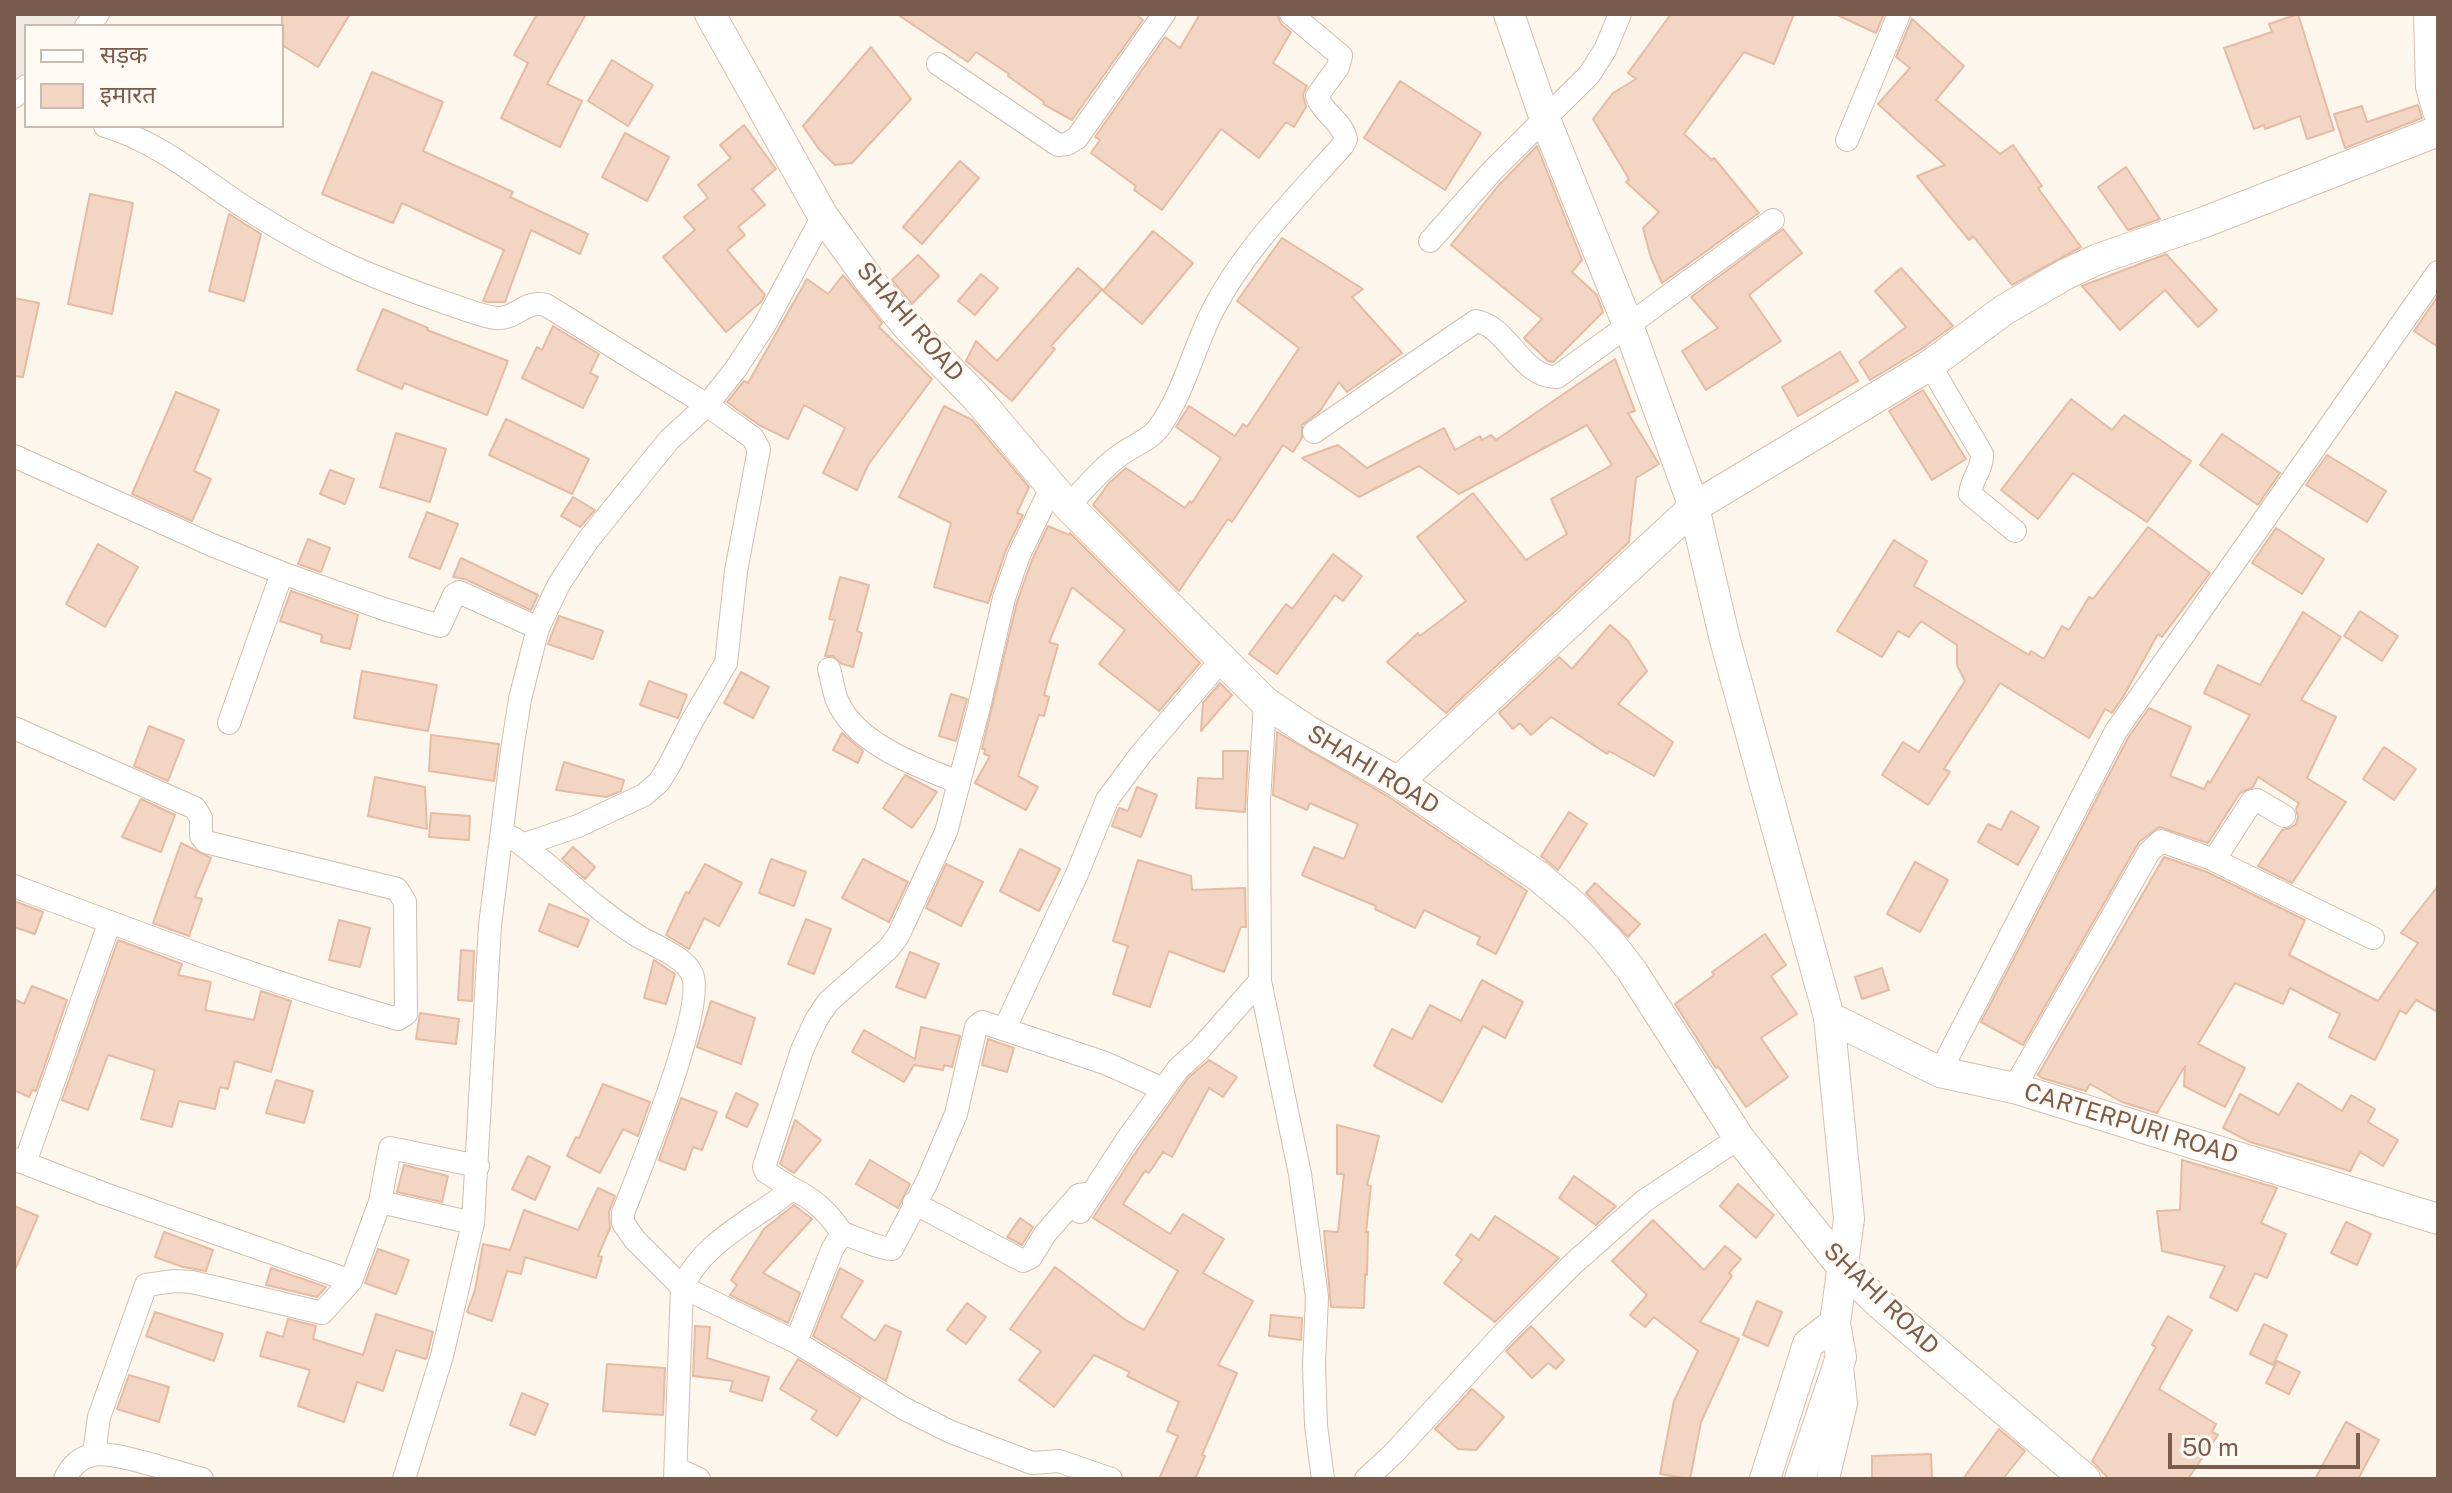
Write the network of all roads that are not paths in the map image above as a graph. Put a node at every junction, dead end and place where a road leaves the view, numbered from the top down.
1 (1164, 14) edge
2 (1291, 14) edge
3 (1509, 14) edge
4 (1620, 14) edge
5 (1899, 14) edge
6 (2429, 14) edge
7 (711, 15) edge
8 (938, 64) dead end
9 (2438, 111) edge
10 (1545, 119) junction
11 (110, 128) edge
12 (2438, 131) edge
13 (1847, 140) dead end
14 (823, 216) junction
15 (1773, 220) dead end
16 (1430, 241) dead end
17 (2438, 272) edge
18 (1628, 325) junction
19 (1930, 365) junction
20 (707, 405) junction
21 (1314, 432) dead end
22 (14, 456) edge
23 (1060, 496) junction
24 (1694, 507) junction
25 (2015, 531) dead end
26 (282, 573) junction
27 (538, 628) junction
28 (1223, 658) junction
29 (829, 669) dead end
30 (1265, 702) junction
31 (229, 723) dead end
32 (14, 728) edge
33 (958, 782) junction
34 (1398, 782) junction
35 (2284, 816) dead end
36 (502, 830) junction
37 (522, 845) junction
38 (2212, 859) junction
39 (14, 886) edge
40 (109, 924) junction
41 (2373, 938) dead end
42 (1260, 981) junction
43 (1829, 1017) junction
44 (1005, 1028) junction
45 (1940, 1072) junction
46 (2014, 1088) junction
47 (1163, 1089) junction
48 (1739, 1138) junction
49 (20, 1161) edge
50 (478, 1166) junction
51 (791, 1188) junction
52 (380, 1202) junction
53 (914, 1203) junction
54 (2435, 1212) edge
55 (473, 1223) junction
56 (842, 1233) junction
57 (1843, 1268) junction
58 (351, 1281) junction
59 (682, 1287) junction
60 (1835, 1323) junction
61 (796, 1342) junction
62 (1808, 1344) junction
63 (1841, 1357) junction
64 (94, 1454) junction
65 (1028, 1471) edge
66 (676, 1474) edge
67 (65, 1479) edge
68 (202, 1479) edge
69 (404, 1479) edge
70 (699, 1479) edge
71 (1111, 1479) edge
72 (1323, 1479) edge
73 (1366, 1479) edge
74 (1750, 1479) edge
75 (1765, 1479) edge
76 (1800, 1479) edge
77 (1828, 1479) edge
78 (2085, 1479) edge

1 - 8 street
2 - 23 street
3 - 10 street
4 - 10 street
5 - 13 street
6 - 9 street
7 - 14 street, SHAHI ROAD
10 - 16 street
10 - 18 street
11 - 20 street
12 - 19 street
14 - 20 street
14 - 23 street, SHAHI ROAD
15 - 18 street
17 - 45 street
18 - 21 street
18 - 24 street
19 - 24 street
19 - 25 street
20 - 27 street
20 - 37 street
22 - 26 street
23 - 28 street, SHAHI ROAD
23 - 33 street
24 - 34 street
24 - 43 street
26 - 27 street
26 - 31 street
27 - 36 street
28 - 30 street, SHAHI ROAD
28 - 44 street
29 - 33 street
30 - 34 street, SHAHI ROAD
30 - 42 street
32 - 40 street
33 - 51 street
34 - 48 street, SHAHI ROAD
35 - 38 street
36 - 37 street
36 - 50 street
37 - 59 street
38 - 41 street
38 - 46 street
39 - 40 street
40 - 49 street
42 - 47 street
42 - 72 street
43 - 45 street, CARTERPURI ROAD
43 - 57 street
44 - 47 street
44 - 53 street
45 - 46 street, CARTERPURI ROAD
46 - 54 street, CARTERPURI ROAD
47 - 53 street
48 - 57 street, SHAHI ROAD
48 - 73 street
49 - 58 street
50 - 52 street
50 - 55 street
51 - 56 street
51 - 59 street
52 - 55 street
52 - 58 street
53 - 56 street
55 - 69 street
56 - 61 street
57 - 60 street
57 - 78 street, SHAHI ROAD
58 - 64 street
59 - 61 street
59 - 66 street
60 - 62 street
60 - 63 street
61 - 65 street
62 - 74 street
62 - 75 street
63 - 76 street
63 - 77 street
64 - 67 street
64 - 68 street
65 - 71 street
66 - 70 street

